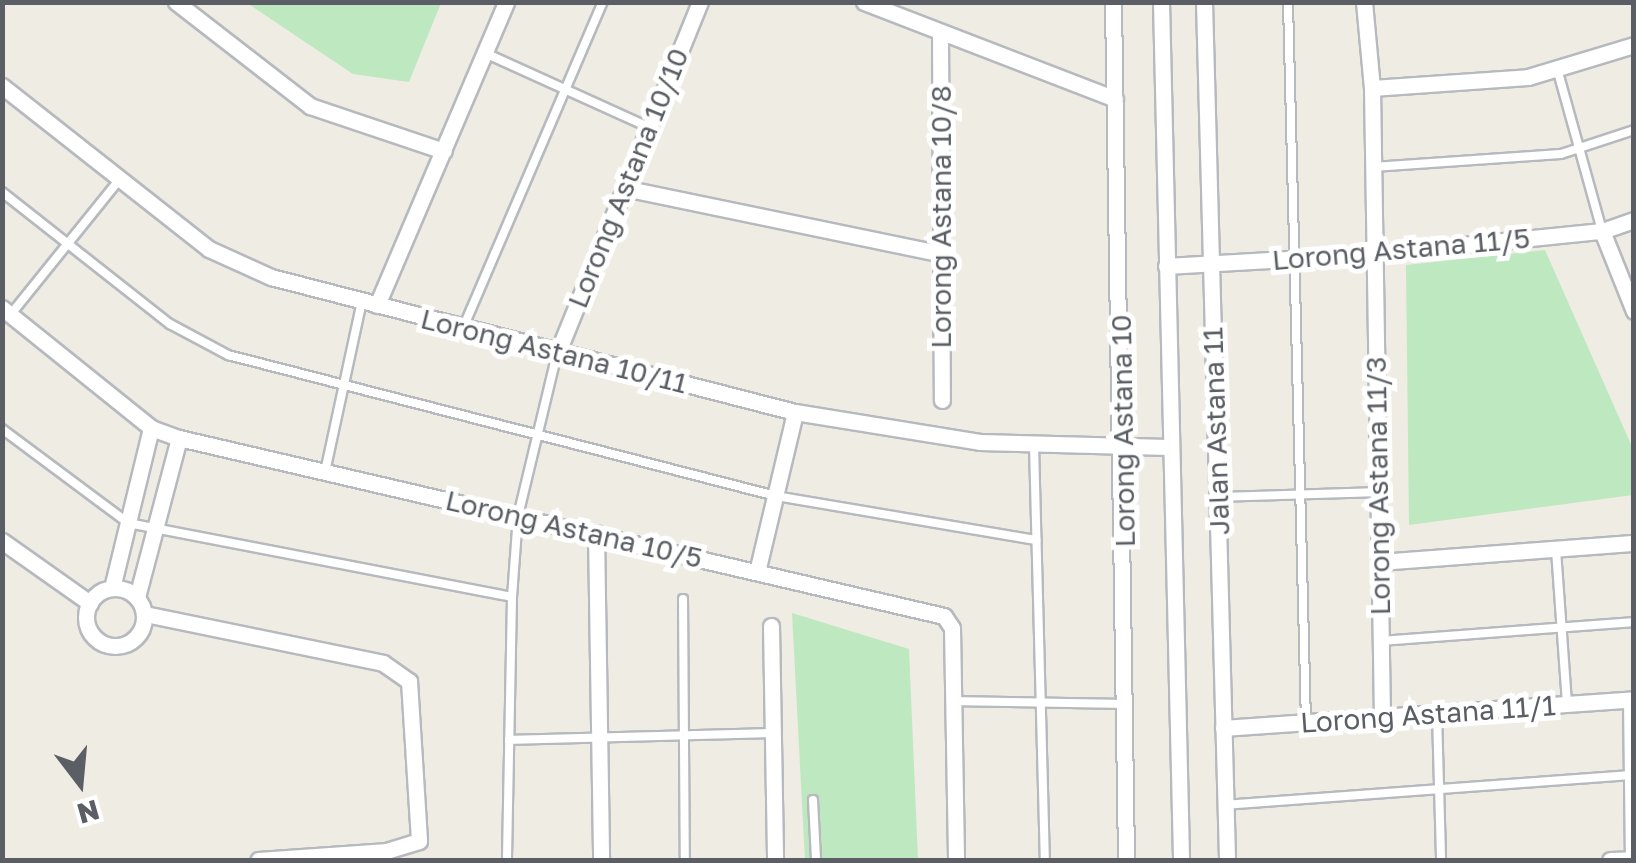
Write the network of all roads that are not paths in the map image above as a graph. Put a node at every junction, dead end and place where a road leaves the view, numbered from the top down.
1 (176, 2) edge
2 (506, 2) edge
3 (603, 2) edge
4 (700, 2) edge
5 (864, 2) edge
6 (1113, 2) edge
7 (1161, 2) edge
8 (1204, 2) edge
9 (1288, 2) edge
10 (1364, 2) edge
11 (940, 34) junction
12 (1634, 45) edge
13 (486, 53) junction
14 (1558, 72) junction
15 (2, 86) edge
16 (567, 88) junction
17 (1372, 88) junction
18 (1115, 98) junction
19 (648, 128) junction
20 (1634, 130) edge
21 (1579, 150) junction
22 (444, 151) junction
23 (1370, 167) junction
24 (120, 179) junction
25 (624, 188) junction
26 (2, 192) edge
27 (1634, 220) edge
28 (1602, 231) junction
29 (69, 242) junction
30 (942, 254) junction
31 (1374, 254) junction
32 (1294, 258) junction
33 (1210, 264) junction
34 (1166, 266) junction
35 (370, 303) junction
36 (7, 311) edge
37 (1634, 311) edge
38 (463, 328) junction
39 (557, 354) junction
40 (341, 383) junction
41 (942, 400) dead end
42 (795, 412) junction
43 (151, 428) junction
44 (2, 429) edge
45 (538, 431) junction
46 (179, 438) junction
47 (1034, 445) junction
48 (1124, 446) junction
49 (1168, 448) junction
50 (324, 472) junction
51 (1376, 492) junction
52 (776, 496) junction
53 (1300, 496) junction
54 (1218, 497) junction
55 (518, 516) junction
56 (128, 524) junction
57 (154, 532) junction
58 (596, 533) junction
59 (1036, 540) junction
60 (2, 541) edge
61 (1634, 543) edge
62 (1556, 550) junction
63 (1380, 562) junction
64 (757, 572) junction
65 (112, 588) junction
66 (137, 597) junction
67 (512, 597) junction
68 (684, 598) dead end
69 (90, 602) junction
70 (145, 614) junction
71 (1634, 622) edge
72 (771, 626) dead end
73 (1561, 626) junction
74 (1381, 641) junction
75 (1631, 699) edge
76 (954, 701) junction
77 (1042, 702) junction
78 (1128, 704) junction
79 (1566, 704) junction
80 (1438, 714) junction
81 (1382, 718) junction
82 (1306, 724) junction
83 (1223, 728) junction
84 (684, 732) junction
85 (770, 732) junction
86 (598, 734) junction
87 (509, 740) junction
88 (1631, 775) edge
89 (1439, 787) junction
90 (813, 800) dead end
91 (1224, 805) junction
92 (1632, 859) edge
93 (258, 860) edge
94 (506, 860) edge
95 (601, 860) edge
96 (685, 860) edge
97 (775, 860) edge
98 (816, 860) edge
99 (956, 860) edge
100 (1045, 860) edge
101 (1126, 860) edge
102 (1181, 860) edge
103 (1226, 860) edge
104 (1441, 860) edge
105 (1610, 860) edge

1 - 22 street
2 - 13 street
3 - 16 lane
4 - 19 street, Lorong Astana 10/10
5 - 11 street
6 - 18 street, Lorong Astana 10
7 - 34 street
8 - 33 street, Jalan Astana 11
9 - 32 lane
10 - 17 street, Lorong Astana 11/3
11 - 18 street
11 - 30 street, Lorong Astana 10/8
12 - 14 street
13 - 16 lane
13 - 22 street
14 - 17 street
14 - 21 lane
15 - 24 street, Lorong Astana 10/11
16 - 19 lane
16 - 38 lane
17 - 23 street, Lorong Astana 11/3
18 - 48 street, Lorong Astana 10
19 - 25 street, Lorong Astana 10/10
20 - 21 lane
21 - 23 lane
21 - 28 lane
22 - 35 street
23 - 31 street, Lorong Astana 11/3
24 - 29 lane
24 - 35 street, Lorong Astana 10/11
25 - 30 street
25 - 39 street, Lorong Astana 10/10
26 - 29 lane
27 - 28 street, Lorong Astana 11/5
28 - 31 street, Lorong Astana 11/5
28 - 37 street
29 - 36 lane
29 - 40 lane
30 - 41 street, Lorong Astana 10/8
31 - 32 street, Lorong Astana 11/5
31 - 51 street, Lorong Astana 11/3
32 - 33 street, Lorong Astana 11/5
32 - 53 lane
33 - 34 street, Lorong Astana 11/5
33 - 54 street, Jalan Astana 11
34 - 49 street
35 - 38 street, Lorong Astana 10/11
35 - 40 lane
36 - 43 street, Lorong Astana 10/5
38 - 39 street, Lorong Astana 10/11
39 - 42 street, Lorong Astana 10/11
39 - 45 lane
40 - 45 lane
40 - 50 lane
42 - 47 street, Lorong Astana 10/11
42 - 52 street
43 - 46 street, Lorong Astana 10/5
43 - 56 street
44 - 56 lane
45 - 52 lane
45 - 55 lane
46 - 50 street, Lorong Astana 10/5
46 - 57 street
47 - 48 street, Lorong Astana 10/11
47 - 59 lane
48 - 49 street, Lorong Astana 10/11
48 - 78 street, Lorong Astana 10
49 - 102 street
50 - 55 street, Lorong Astana 10/5
51 - 53 lane
51 - 63 street, Lorong Astana 11/3
52 - 59 lane
52 - 64 street
53 - 54 lane
53 - 82 lane
54 - 83 street, Jalan Astana 11
55 - 58 street, Lorong Astana 10/5
55 - 67 lane
56 - 57 lane
56 - 65 street
57 - 66 street
57 - 67 lane
58 - 64 street, Lorong Astana 10/5
58 - 86 street
59 - 77 lane
60 - 69 street
61 - 62 street
62 - 63 street
62 - 73 lane
63 - 74 street, Lorong Astana 11/3
64 - 76 street, Lorong Astana 10/5
65 - 66 street
65 - 69 street
66 - 70 street
67 - 87 lane
68 - 84 lane
69 - 70 street
70 - 93 street
71 - 73 lane
72 - 85 street
73 - 74 lane
73 - 79 lane
74 - 81 street, Lorong Astana 11/3
75 - 79 street, Lorong Astana 11/1
75 - 88 lane
76 - 77 lane
76 - 99 street, Lorong Astana 10/5
77 - 78 lane
77 - 100 lane
78 - 101 street, Lorong Astana 10
79 - 80 street, Lorong Astana 11/1
80 - 81 street, Lorong Astana 11/1
80 - 89 lane
81 - 82 street, Lorong Astana 11/1
82 - 83 street, Lorong Astana 11/1
83 - 91 street, Jalan Astana 11
84 - 85 lane
84 - 86 lane
84 - 96 lane
85 - 97 street
86 - 87 lane
86 - 95 street
87 - 94 lane
88 - 89 lane
88 - 92 lane
89 - 91 lane
89 - 104 lane
90 - 98 lane
91 - 103 street, Jalan Astana 11
92 - 105 street

